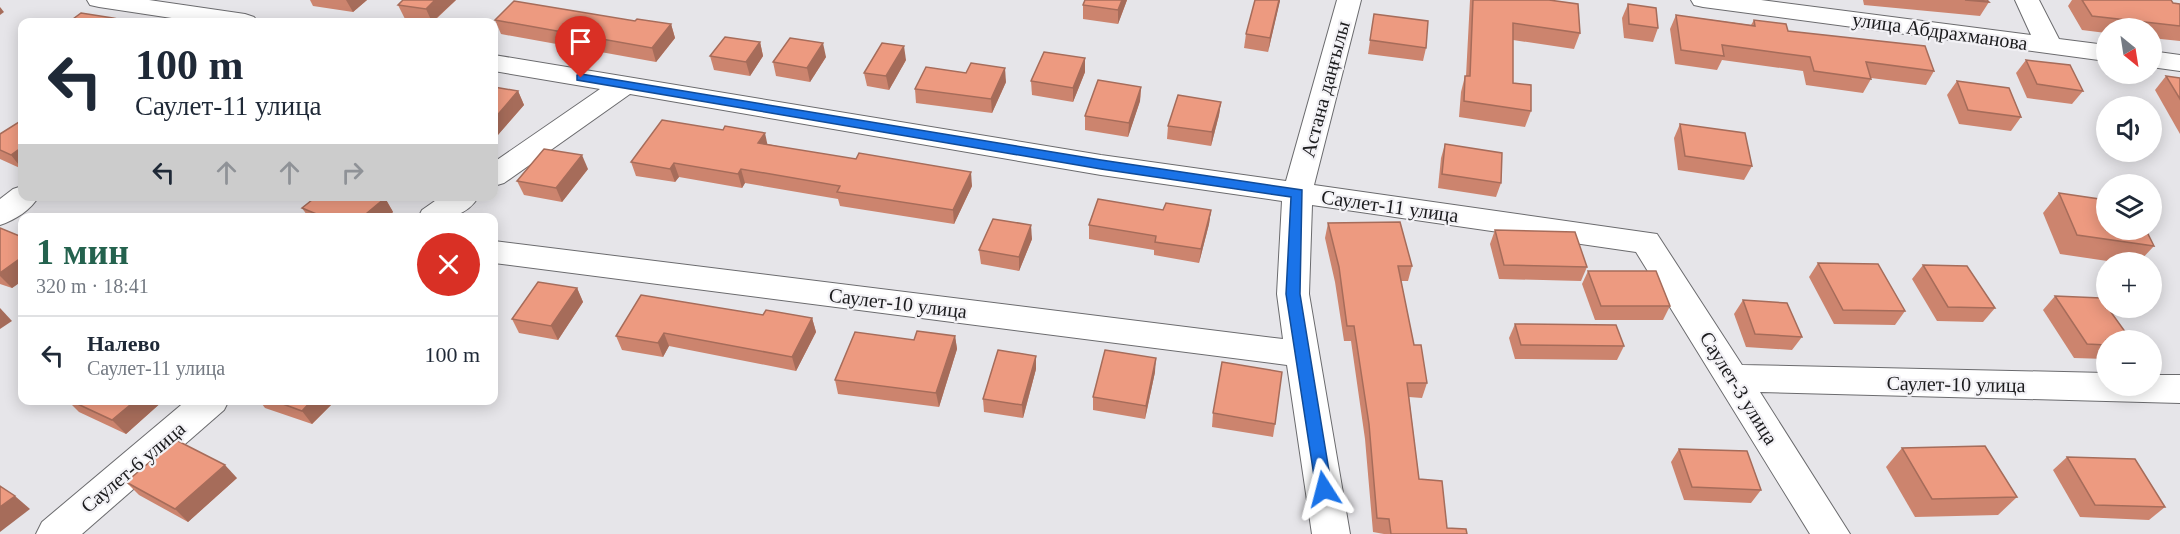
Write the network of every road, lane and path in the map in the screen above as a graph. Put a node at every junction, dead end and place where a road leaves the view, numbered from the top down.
1 (99, 0) edge
2 (1349, 0) edge
3 (1702, 0) edge
4 (2027, 0) edge
5 (218, 18) edge
6 (2049, 46) junction
7 (2096, 52) edge
8 (2162, 61) edge
9 (2180, 63) edge
10 (498, 64) edge
11 (625, 85) junction
12 (498, 173) edge
13 (1297, 193) junction
14 (18, 200) edge
15 (457, 201) edge
16 (440, 213) edge
17 (0, 214) edge
18 (1646, 242) joint
19 (498, 253) edge
20 (1302, 354) junction
21 (1733, 378) junction
22 (2180, 389) edge
23 (206, 405) edge
24 (55, 534) edge
25 (1331, 534) edge
26 (1831, 534) edge

1 - 5 street
2 - 13 street, Астана даңғылы
3 - 6 street, улица Абдрахманова
4 - 6 street
6 - 7 street, улица Абдрахманова
8 - 9 street
10 - 11 street, Саулет-11 улица
11 - 12 street
11 - 13 street, Саулет-11 улица
13 - 18 street, Саулет-11 улица
13 - 20 street, Астана даңғылы
14 - 17 street
15 - 16 street
18 - 21 street, Саулет-3 улица
19 - 20 street, Саулет-10 улица
20 - 25 street, Астана даңғылы
21 - 22 street, Саулет-10 улица
21 - 26 street, Саулет-3 улица
23 - 24 street, Саулет-6 улица

